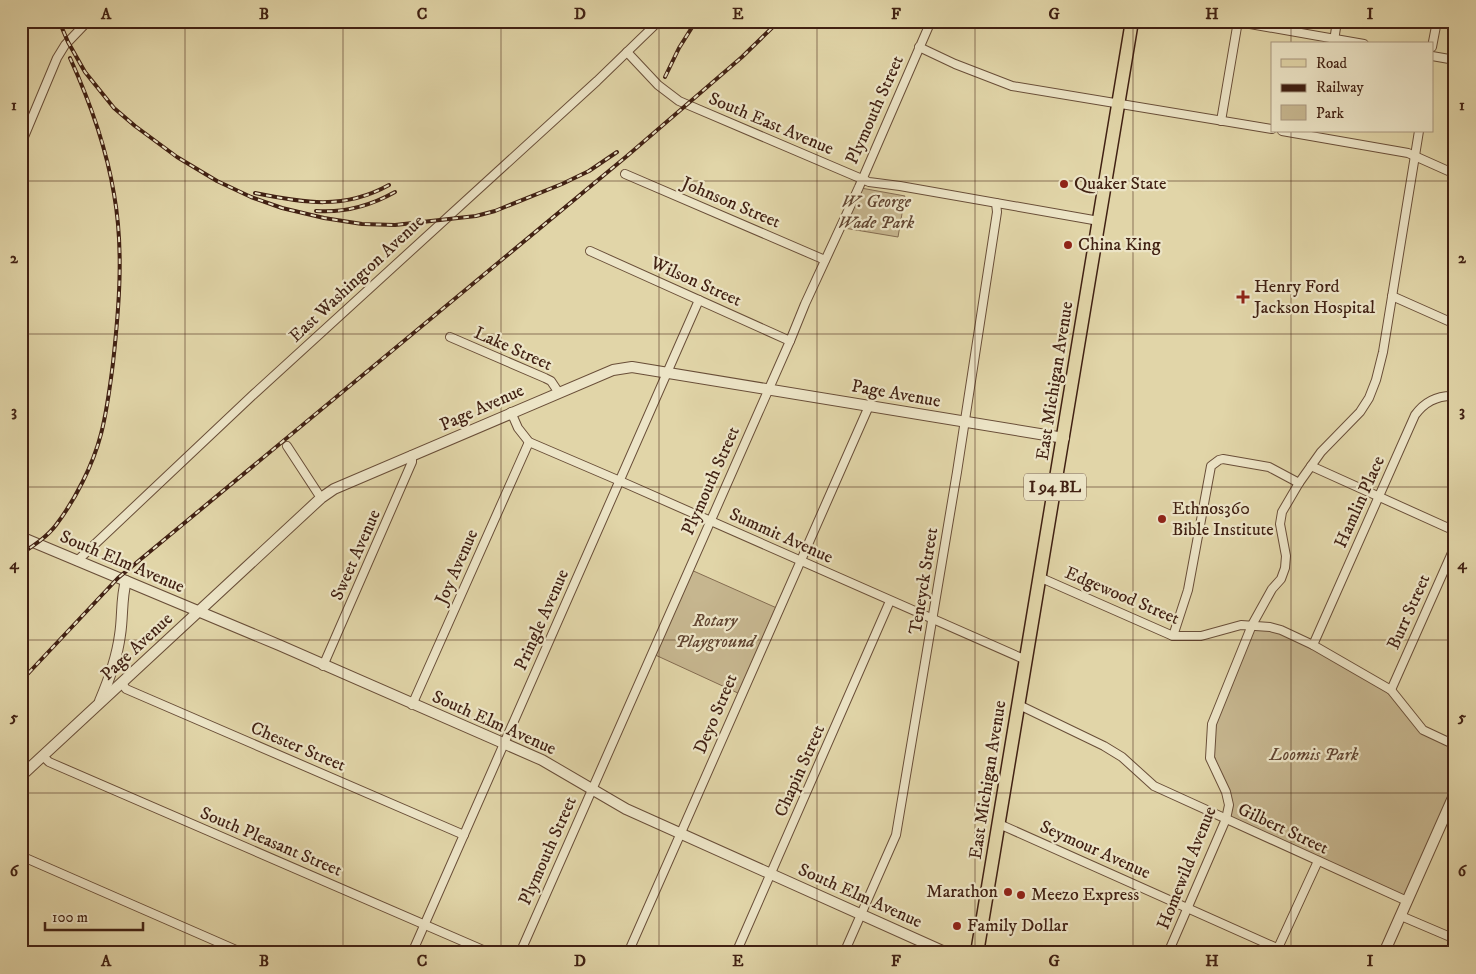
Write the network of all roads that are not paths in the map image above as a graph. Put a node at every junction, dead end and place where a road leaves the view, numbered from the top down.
1 (88, 21) edge
2 (659, 21) edge
3 (931, 21) edge
4 (1132, 21) edge
5 (1233, 21) edge
6 (1337, 21) edge
7 (1437, 21) edge
8 (1238, 22) edge
9 (1334, 41) edge
10 (1433, 42) edge
11 (919, 48) junction
12 (628, 52) junction
13 (1434, 56) edge
14 (1455, 60) edge
15 (1118, 104) junction
16 (1221, 120) junction
17 (1271, 130) edge
18 (1295, 132) edge
19 (1420, 132) edge
20 (1321, 134) edge
21 (21, 144) edge
22 (1415, 156) junction
23 (625, 174) dead end
24 (1455, 174) edge
25 (862, 179) junction
26 (996, 203) junction
27 (1099, 221) junction
28 (590, 251) dead end
29 (824, 260) junction
30 (1392, 296) junction
31 (699, 300) junction
32 (1455, 324) edge
33 (450, 337) dead end
34 (790, 340) junction
35 (667, 372) junction
36 (768, 389) junction
37 (559, 393) junction
38 (1455, 396) edge
39 (869, 406) junction
40 (511, 412) junction
41 (964, 422) junction
42 (1064, 438) junction
43 (529, 442) junction
44 (287, 446) dead end
45 (412, 455) junction
46 (1311, 466) junction
47 (620, 480) junction
48 (1299, 483) junction
49 (1378, 497) junction
50 (321, 498) junction
51 (710, 520) junction
52 (1455, 531) edge
53 (21, 537) edge
54 (1455, 546) edge
55 (77, 560) junction
56 (800, 560) junction
57 (1039, 577) junction
58 (126, 581) junction
59 (890, 601) junction
60 (199, 611) junction
61 (932, 619) junction
62 (1252, 625) junction
63 (1173, 636) junction
64 (1313, 645) junction
65 (1026, 660) junction
66 (323, 666) junction
67 (122, 683) junction
68 (1391, 690) junction
69 (98, 705) junction
70 (412, 705) junction
71 (1019, 705) junction
72 (504, 744) junction
73 (1455, 745) edge
74 (43, 756) junction
75 (21, 776) edge
76 (592, 789) junction
77 (1455, 794) edge
78 (1226, 819) junction
79 (999, 824) junction
80 (680, 834) junction
81 (464, 835) junction
82 (21, 856) edge
83 (1318, 861) junction
84 (771, 874) junction
85 (1407, 901) junction
86 (1188, 908) junction
87 (861, 914) junction
88 (1401, 916) junction
89 (424, 925) junction
90 (1455, 939) edge
91 (1278, 948) junction
92 (243, 953) edge
93 (412, 953) edge
94 (490, 953) edge
95 (520, 953) edge
96 (628, 953) edge
97 (736, 953) edge
98 (844, 953) edge
99 (947, 953) edge
100 (977, 953) edge
101 (1168, 953) edge
102 (1288, 953) edge
103 (1384, 953) edge

1 - 21 street
2 - 12 street, East Washington Avenue
3 - 11 street, Plymouth Street
4 - 15 main road, East Michigan Avenue / I 94 BL
5 - 8 street
6 - 9 street
7 - 10 street
8 - 9 street
8 - 16 street
11 - 15 street
11 - 25 street, Plymouth Street
12 - 25 street, South East Avenue
12 - 55 street, East Washington Avenue
13 - 14 street
15 - 16 street
15 - 27 main road, East Michigan Avenue / I 94 BL
16 - 17 street
18 - 20 street
19 - 22 street, Homewild Avenue
20 - 22 street
22 - 24 street
22 - 30 street, Homewild Avenue
23 - 29 street, Johnson Street
25 - 26 street, South East Avenue
25 - 29 street, Plymouth Street
26 - 27 street, South East Avenue
26 - 41 street, Teneyck Street
27 - 42 main road, East Michigan Avenue / I 94 BL
28 - 31 street, Wilson Street
29 - 34 street, Plymouth Street
30 - 32 street
30 - 46 street, Homewild Avenue
31 - 34 street, Wilson Street
31 - 35 street, Pringle Avenue
33 - 37 street, Lake Street
34 - 36 street, Plymouth Street
35 - 36 street, Page Avenue
35 - 37 street, Page Avenue
35 - 47 street, Pringle Avenue
36 - 39 street, Page Avenue
36 - 51 street, Plymouth Street
37 - 40 street, Page Avenue
38 - 49 street, Hamlin Place
39 - 41 street, Page Avenue
39 - 56 street, Deyo Street
40 - 43 street
40 - 45 street, Page Avenue
41 - 42 street, Page Avenue
41 - 61 street, Teneyck Street
42 - 57 main road, East Michigan Avenue / I 94 BL
43 - 47 street, Summit Avenue
43 - 70 street, Joy Avenue
44 - 50 street
45 - 50 street, Page Avenue
45 - 66 street, Sweet Avenue
46 - 48 street, Homewild Avenue
46 - 49 street
47 - 51 street, Summit Avenue
47 - 72 street, Pringle Avenue
48 - 62 street, Homewild Avenue
48 - 63 street
49 - 52 street
49 - 64 street, Hamlin Place
50 - 60 street, Page Avenue
51 - 56 street, Summit Avenue
51 - 76 street, Plymouth Street
53 - 55 street, South Elm Avenue
54 - 68 street, Burr Street
55 - 58 street, South Elm Avenue
56 - 59 street, Summit Avenue
56 - 80 street, Deyo Street
57 - 63 street, Edgewood Street
57 - 65 main road, East Michigan Avenue / I 94 BL
58 - 60 street, South Elm Avenue
58 - 69 street
59 - 61 street, Summit Avenue
59 - 84 street, Chapin Street
60 - 66 street, South Elm Avenue
60 - 67 street, Page Avenue
61 - 65 street, Summit Avenue
61 - 87 street, Teneyck Street
62 - 63 street, Edgewood Street
62 - 64 street, Edgewood Street
62 - 78 street, Homewild Avenue
64 - 68 street, Edgewood Street
65 - 71 main road, East Michigan Avenue / I 94 BL
66 - 70 street, South Elm Avenue
67 - 69 street, Page Avenue
67 - 81 street, Chester Street
68 - 73 street, Edgewood Street
69 - 74 street, Page Avenue
70 - 72 street, South Elm Avenue
71 - 78 street, Gilbert Street
71 - 79 main road, East Michigan Avenue / I 94 BL
72 - 76 street, South Elm Avenue
72 - 81 street, Pringle Avenue
74 - 75 street, Page Avenue
74 - 89 street, South Pleasant Street
76 - 80 street, South Elm Avenue
76 - 95 street, Plymouth Street
77 - 85 street
78 - 83 street, Gilbert Street
78 - 86 street, Homewild Avenue
79 - 86 street, Seymour Avenue
79 - 100 main road, East Michigan Avenue / I 94 BL
80 - 84 street, South Elm Avenue
80 - 96 street, Deyo Street
81 - 89 street, Pringle Avenue
82 - 92 street
83 - 85 street, Gilbert Street
83 - 91 street
84 - 87 street, South Elm Avenue
84 - 97 street, Chapin Street
85 - 88 street
86 - 91 street, Seymour Avenue
86 - 101 street, Homewild Avenue
87 - 98 street, Teneyck Street
87 - 99 street, South Elm Avenue
88 - 90 street
88 - 103 street
89 - 93 street, Pringle Avenue
89 - 94 street, South Pleasant Street
91 - 102 street, Seymour Avenue

